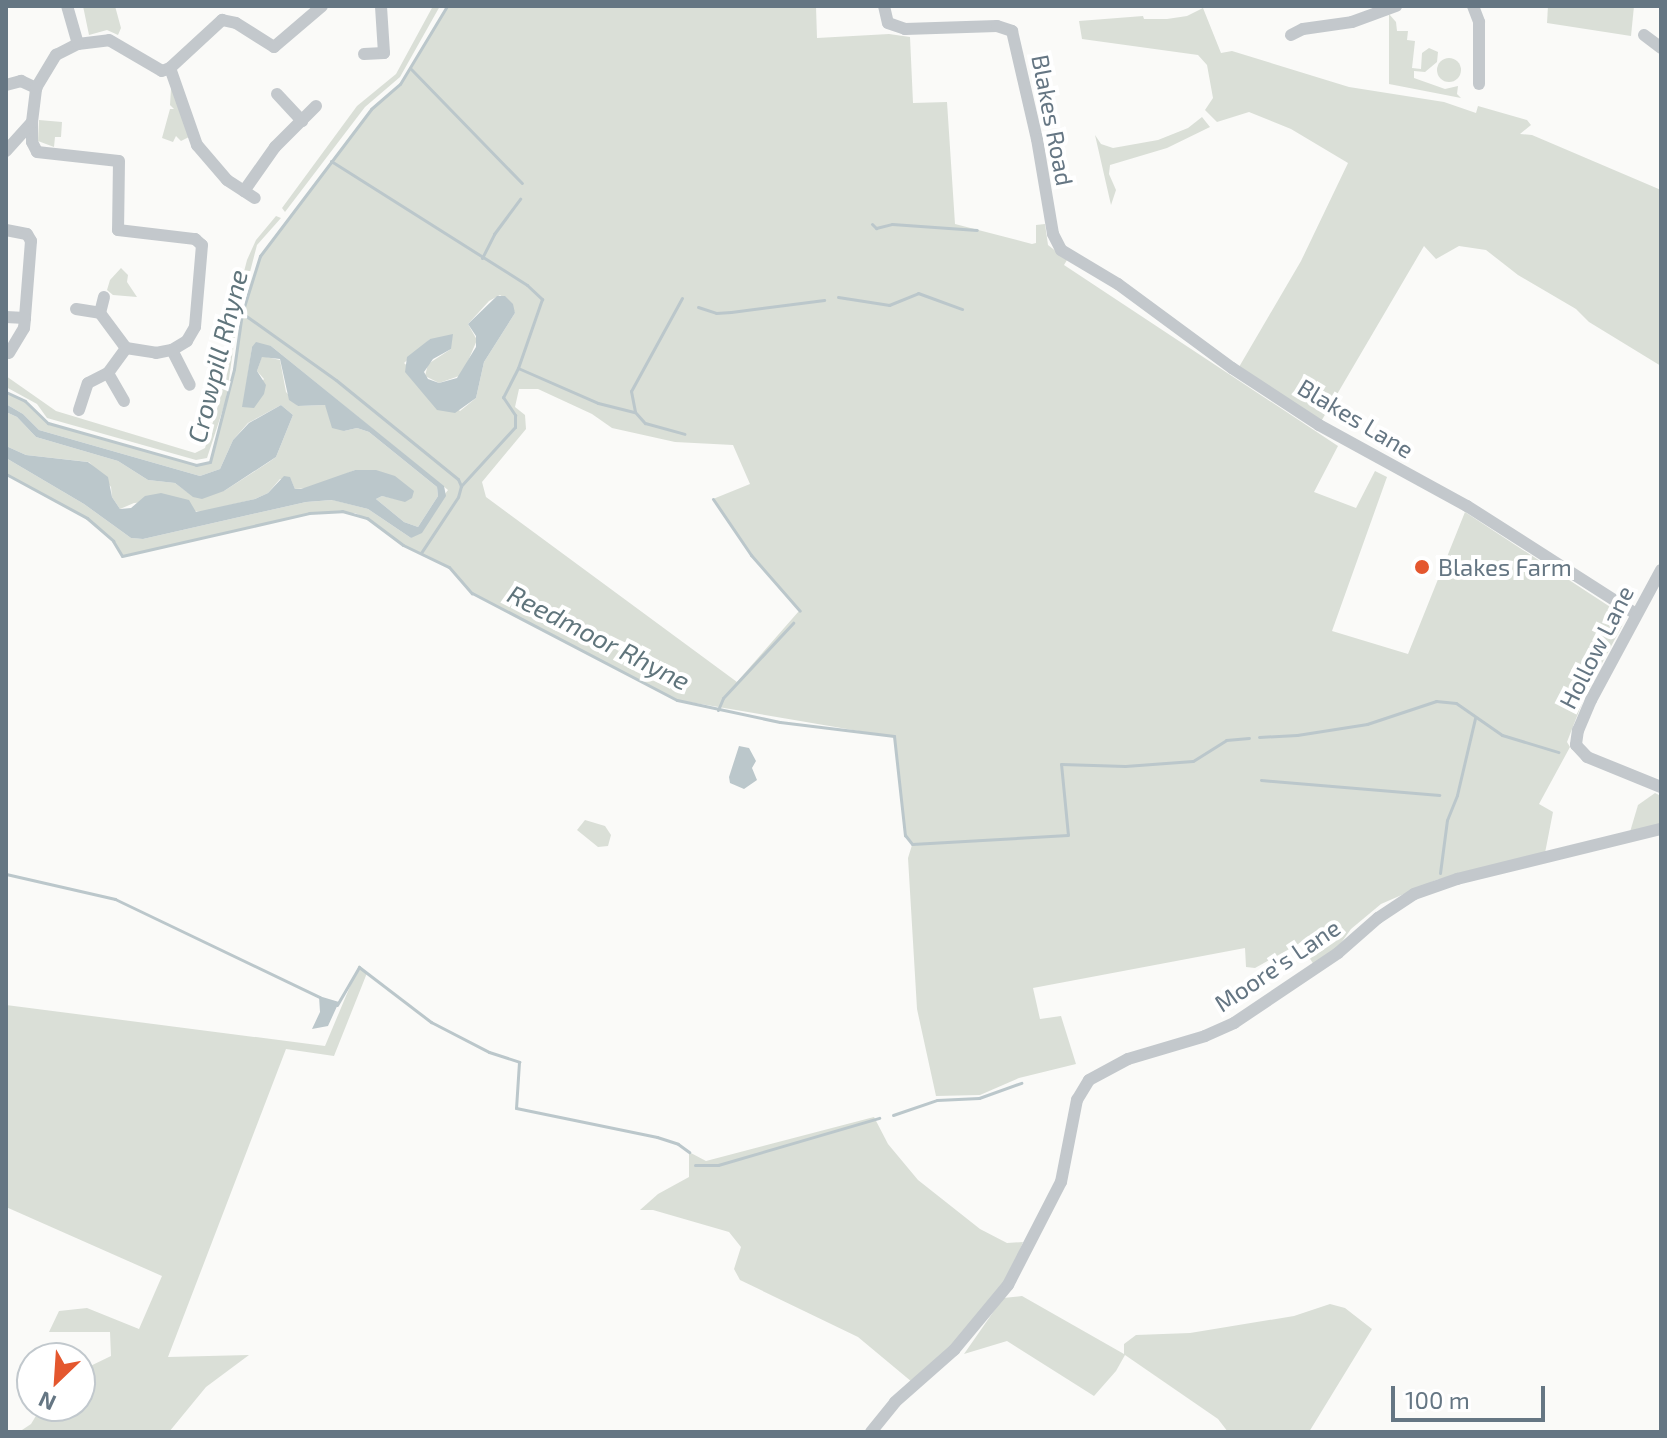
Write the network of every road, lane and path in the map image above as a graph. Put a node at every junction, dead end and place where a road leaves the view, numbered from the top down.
1 (221, 6) edge
2 (322, 6) edge
3 (381, 6) edge
4 (1396, 6) edge
5 (1473, 6) edge
6 (67, 7) edge
7 (885, 13) edge
8 (222, 20) junction
9 (1291, 35) dead end
10 (1644, 35) dead end
11 (78, 44) junction
12 (1661, 48) edge
13 (364, 54) dead end
14 (170, 68) junction
15 (1479, 84) dead end
16 (6, 85) edge
17 (36, 88) junction
18 (277, 94) dead end
19 (316, 106) dead end
20 (302, 121) junction
21 (32, 122) junction
22 (9, 148) edge
23 (37, 152) junction
24 (6, 230) edge
25 (1061, 250) joint
26 (104, 297) dead end
27 (76, 309) dead end
28 (100, 313) junction
29 (6, 317) edge
30 (25, 318) junction
31 (126, 348) junction
32 (172, 350) junction
33 (9, 353) dead end
34 (108, 373) junction
35 (190, 385) dead end
36 (124, 401) dead end
37 (79, 410) dead end
38 (1661, 570) edge
39 (1636, 614) junction
40 (1661, 787) edge
41 (1661, 829) edge
42 (871, 1432) edge

1 - 8 street
2 - 8 street
3 - 13 street
4 - 9 street
5 - 15 street
6 - 11 street
7 - 25 street, Blakes Road
8 - 14 street
10 - 12 street
11 - 14 street
11 - 17 street
14 - 20 street
16 - 17 street
17 - 21 street
18 - 20 street
19 - 20 street
21 - 22 street
21 - 23 street
22 - 23 street
23 - 32 street
24 - 30 street
25 - 39 street, Blakes Lane
26 - 28 street
27 - 28 street
28 - 31 street
29 - 30 street
30 - 33 street
31 - 32 street
31 - 34 street
32 - 35 street
34 - 36 street
34 - 37 street
38 - 39 street, Hollow Lane
39 - 40 street, Hollow Lane
41 - 42 street, Moore's Lane

